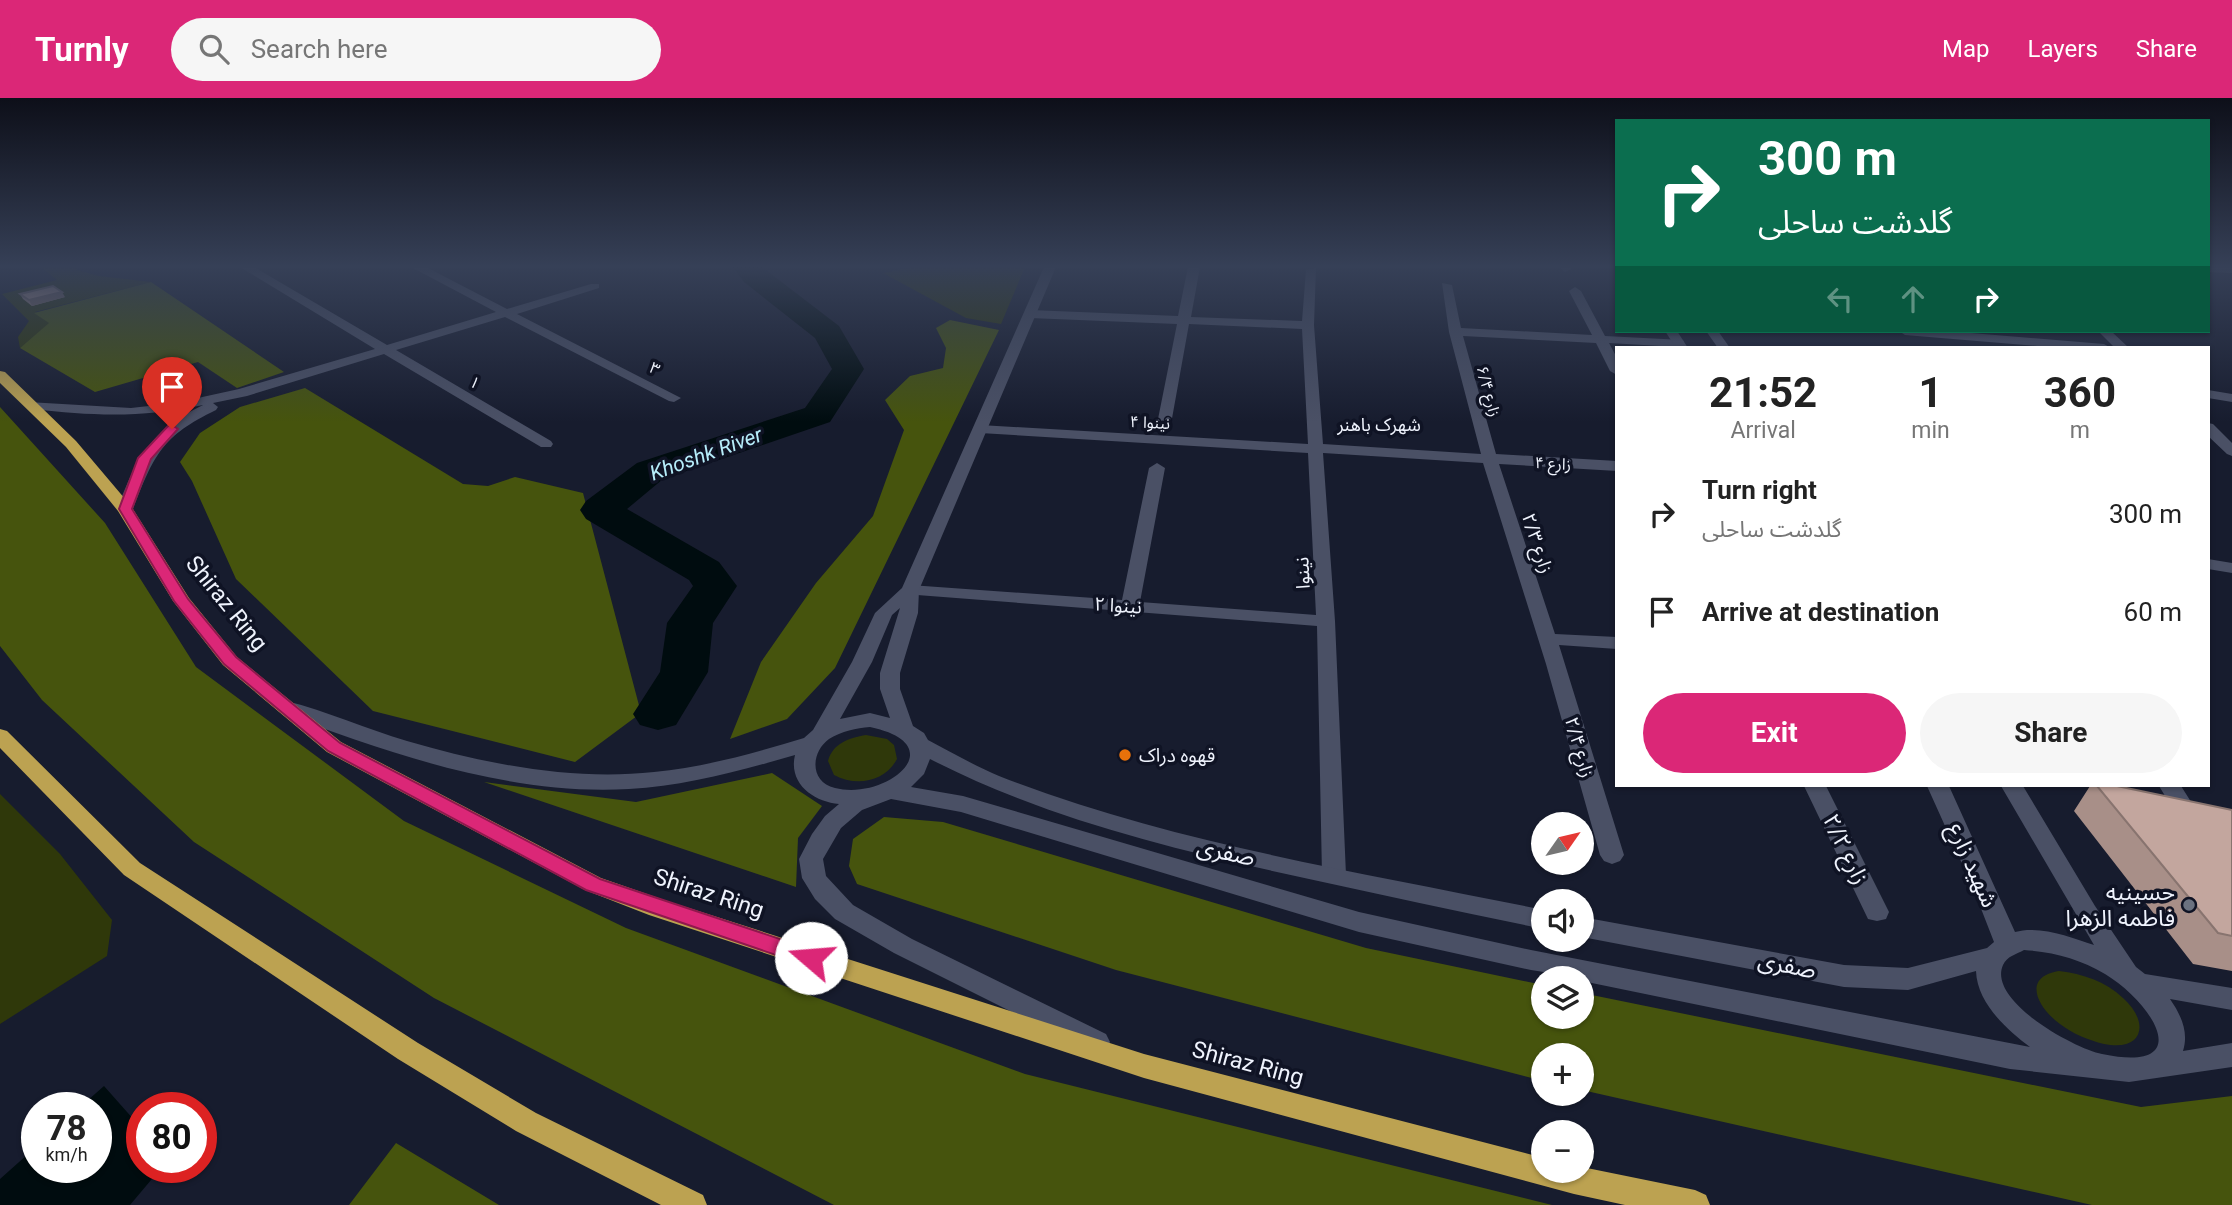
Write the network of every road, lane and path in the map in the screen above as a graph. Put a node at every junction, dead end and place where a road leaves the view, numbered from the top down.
1 (333, 319) edge
2 (488, 319) edge
3 (517, 319) edge
4 (1028, 319) edge
5 (1150, 319) edge
6 (1308, 319) edge
7 (1452, 319) edge
8 (1589, 319) edge
9 (1184, 320) junction
10 (1308, 325) junction
11 (1454, 332) junction
12 (1928, 333) edge
13 (2106, 333) edge
14 (1600, 339) junction
15 (1680, 346) edge
16 (2081, 346) edge
17 (2120, 346) edge
18 (386, 350) junction
19 (1615, 367) edge
20 (0, 375) edge
21 (242, 393) junction
22 (2210, 394) edge
23 (674, 398) dead end
24 (2232, 398) edge
25 (33, 405) junction
26 (1164, 424) dead end
27 (980, 429) junction
28 (2217, 434) edge
29 (546, 444) dead end
30 (1317, 449) junction
31 (2232, 452) edge
32 (1489, 460) junction
33 (1615, 466) edge
34 (1157, 468) dead end
35 (125, 509) junction
36 (2210, 564) edge
37 (2232, 568) edge
38 (910, 590) junction
39 (1130, 606) junction
40 (1325, 621) junction
41 (1548, 639) junction
42 (1615, 643) edge
43 (285, 707) junction
44 (903, 726) junction
45 (0, 736) edge
46 (816, 740) junction
47 (920, 744) junction
48 (1815, 787) edge
49 (1938, 787) edge
50 (2013, 787) edge
51 (2171, 787) edge
52 (879, 795) junction
53 (2189, 816) edge
54 (1612, 855) dead end
55 (1334, 875) junction
56 (1877, 912) dead end
57 (1531, 917) edge
58 (1594, 929) edge
59 (1999, 951) junction
60 (2133, 979) junction
61 (2232, 999) edge
62 (2232, 1055) edge
63 (1144, 1066) junction
64 (2152, 1067) junction
65 (2108, 1068) junction
66 (692, 1205) edge
67 (1695, 1205) edge

1 - 18 street
2 - 18 street
3 - 23 street, ۳
4 - 27 street
5 - 9 street
6 - 10 street, نینوا
7 - 11 street, ۶/۴ زارع
8 - 14 street
9 - 10 street
9 - 26 street
10 - 30 street, نینوا
11 - 14 street
11 - 32 street, ۶/۴ زارع
12 - 16 street
13 - 17 street
14 - 15 street
14 - 19 street
18 - 21 street
18 - 29 street, ۱
20 - 25 highway, Shiraz Ring
21 - 25 street
21 - 35 street
22 - 24 street
25 - 35 highway, Shiraz Ring
27 - 30 street, ۴ نینوا
27 - 38 street
28 - 31 street
30 - 32 street, ۴ نینوا
30 - 40 street, نینوا
32 - 33 street, ۴ زارع
32 - 41 street, ۲/۳ زارع
34 - 39 street
35 - 43 highway, Shiraz Ring
36 - 37 street
38 - 39 street, ۲ نینوا
38 - 44 street
38 - 46 street
39 - 40 street, ۲ نینوا
40 - 55 street, نینوا
41 - 42 street
41 - 54 street, ۲/۴ زارع
43 - 46 street
43 - 63 highway, Shiraz Ring
44 - 46 street
44 - 47 street
45 - 66 highway
46 - 52 street
47 - 52 street
47 - 55 street, صفری
48 - 56 street, ۲/۲ زارع
49 - 59 street, شهید زارع
50 - 60 street
51 - 53 street
52 - 63 street
52 - 65 street
55 - 57 street, صفری
58 - 59 street, صفری
59 - 60 street, صفری
59 - 65 street, شهید زارع
60 - 61 street
60 - 64 street
62 - 64 street
63 - 67 highway, Shiraz Ring
64 - 65 street

